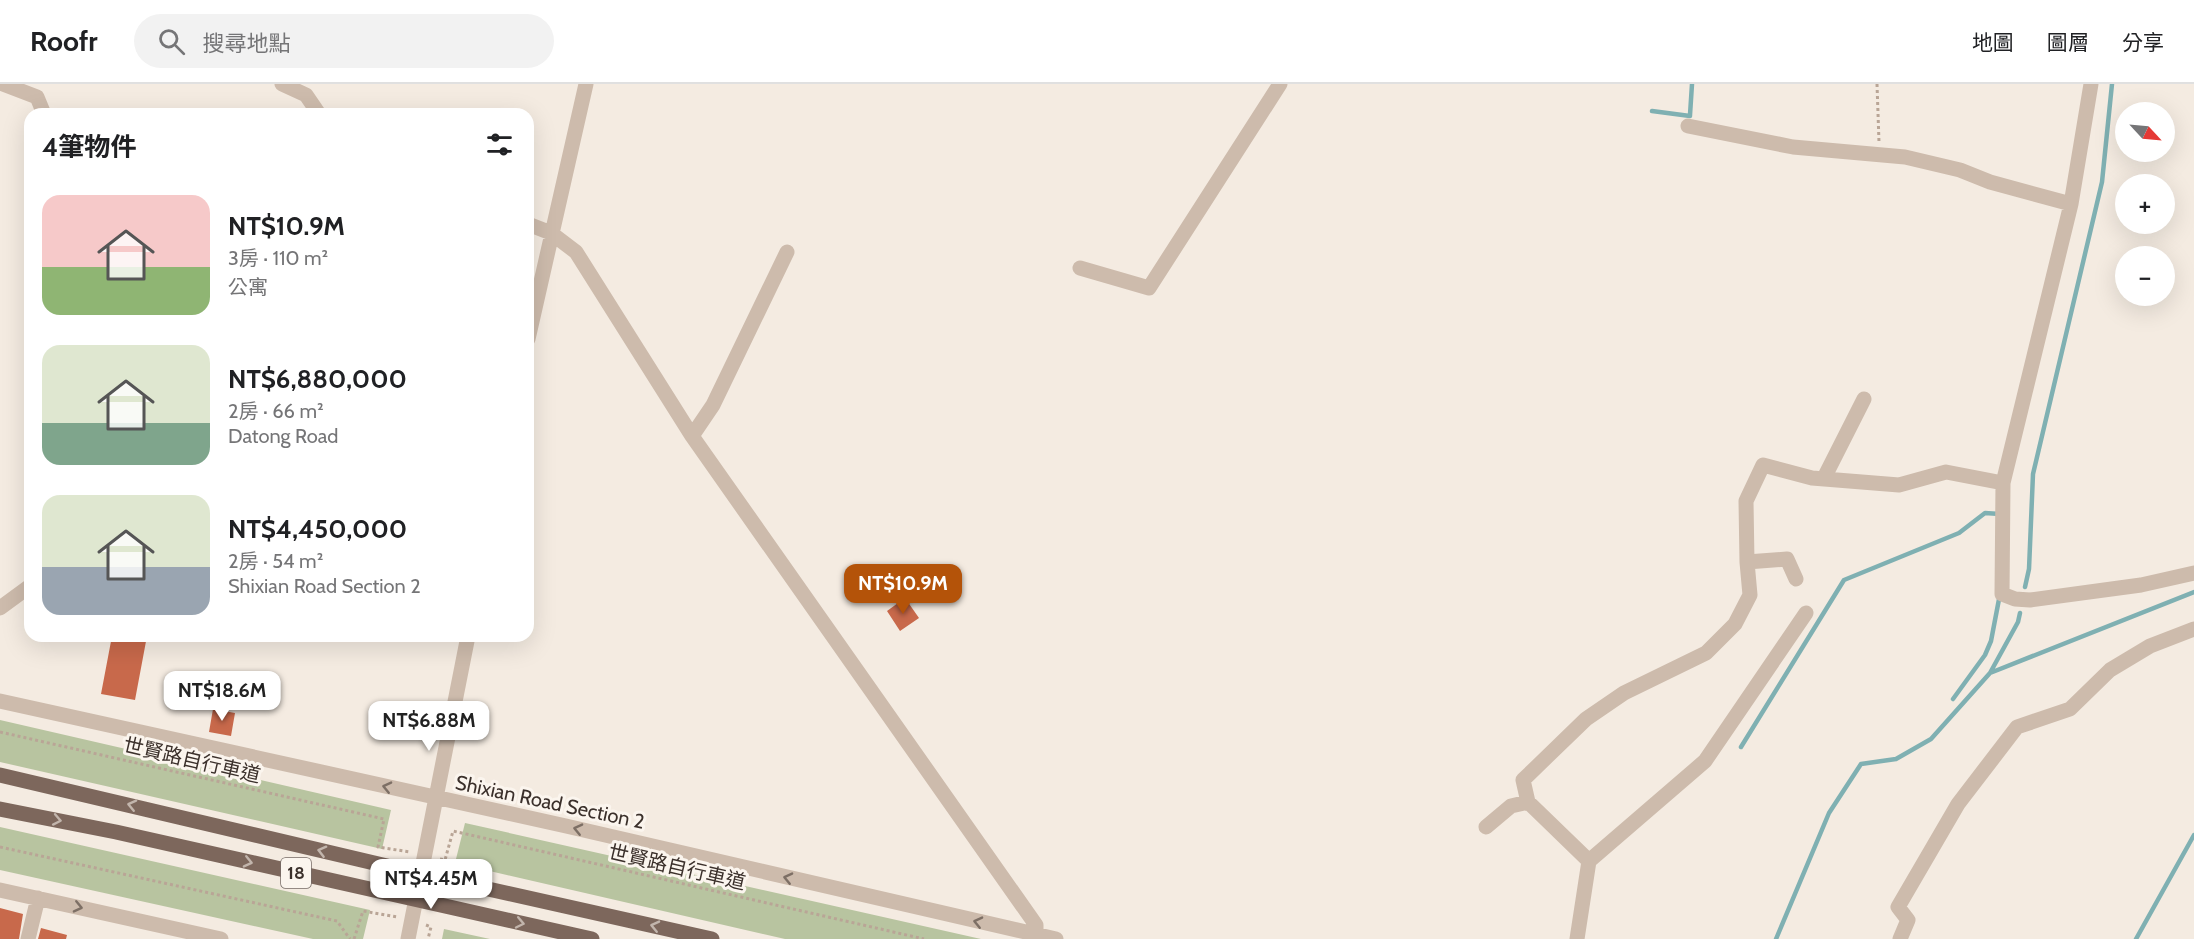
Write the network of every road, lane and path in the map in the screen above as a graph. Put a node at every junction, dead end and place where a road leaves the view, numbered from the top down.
1 (3, 84) edge
2 (282, 84) edge
3 (586, 84) edge
4 (1280, 84) edge
5 (1877, 84) edge
6 (2091, 84) edge
7 (38, 91) edge
8 (42, 108) edge
9 (315, 108) edge
10 (1688, 126) dead end
11 (1879, 155) junction
12 (2072, 204) junction
13 (534, 226) edge
14 (551, 233) junction
15 (787, 252) dead end
16 (1080, 268) dead end
17 (534, 311) edge
18 (1864, 399) dead end
19 (692, 436) junction
20 (1824, 478) junction
21 (2003, 483) junction
22 (1747, 562) junction
23 (2194, 573) edge
24 (1796, 579) dead end
25 (24, 590) edge
26 (0, 608) edge
27 (1806, 613) dead end
28 (2194, 629) edge
29 (467, 642) edge
30 (0, 701) edge
31 (0, 732) edge
32 (0, 775) edge
33 (436, 798) junction
34 (1528, 802) junction
35 (0, 809) edge
36 (1486, 827) dead end
37 (0, 847) edge
38 (378, 847) dead end
39 (446, 860) dead end
40 (1589, 861) junction
41 (421, 874) junction
42 (0, 890) edge
43 (38, 898) junction
44 (416, 901) junction
45 (363, 911) dead end
46 (431, 927) dead end
47 (1036, 937) edge
48 (28, 939) edge
49 (220, 939) edge
50 (352, 939) edge
51 (408, 939) edge
52 (428, 939) edge
53 (592, 939) edge
54 (712, 939) edge
55 (924, 939) edge
56 (1056, 939) edge
57 (1577, 939) edge
58 (1900, 939) edge

1 - 7 street
2 - 9 street
3 - 14 street
4 - 16 street
5 - 11 path
6 - 12 street
7 - 8 street
10 - 11 street
11 - 12 street
12 - 21 street
13 - 14 street
14 - 17 street
14 - 19 street
15 - 19 street
18 - 20 street
19 - 47 street
20 - 21 street
20 - 22 street
21 - 23 street
22 - 24 street
22 - 34 street
25 - 26 street
27 - 40 street
28 - 58 street
29 - 33 street
33 -> 30 street, Shixian Road Section 2
31 - 38 path, 世賢路自行車道
41 -> 32 main road, 18
33 - 41 street
47 -> 33 street, Shixian Road Section 2
34 - 36 street
34 - 40 street
35 -> 44 main road, 18
37 - 50 path
39 - 55 path, 世賢路自行車道
40 - 57 street
41 - 44 street
54 -> 41 main road, 18
42 - 43 street
43 - 48 street
43 -> 49 street
44 - 51 street
44 -> 53 main road, 18
45 - 50 path
46 - 52 path
47 - 56 street, Shixian Road Section 2

